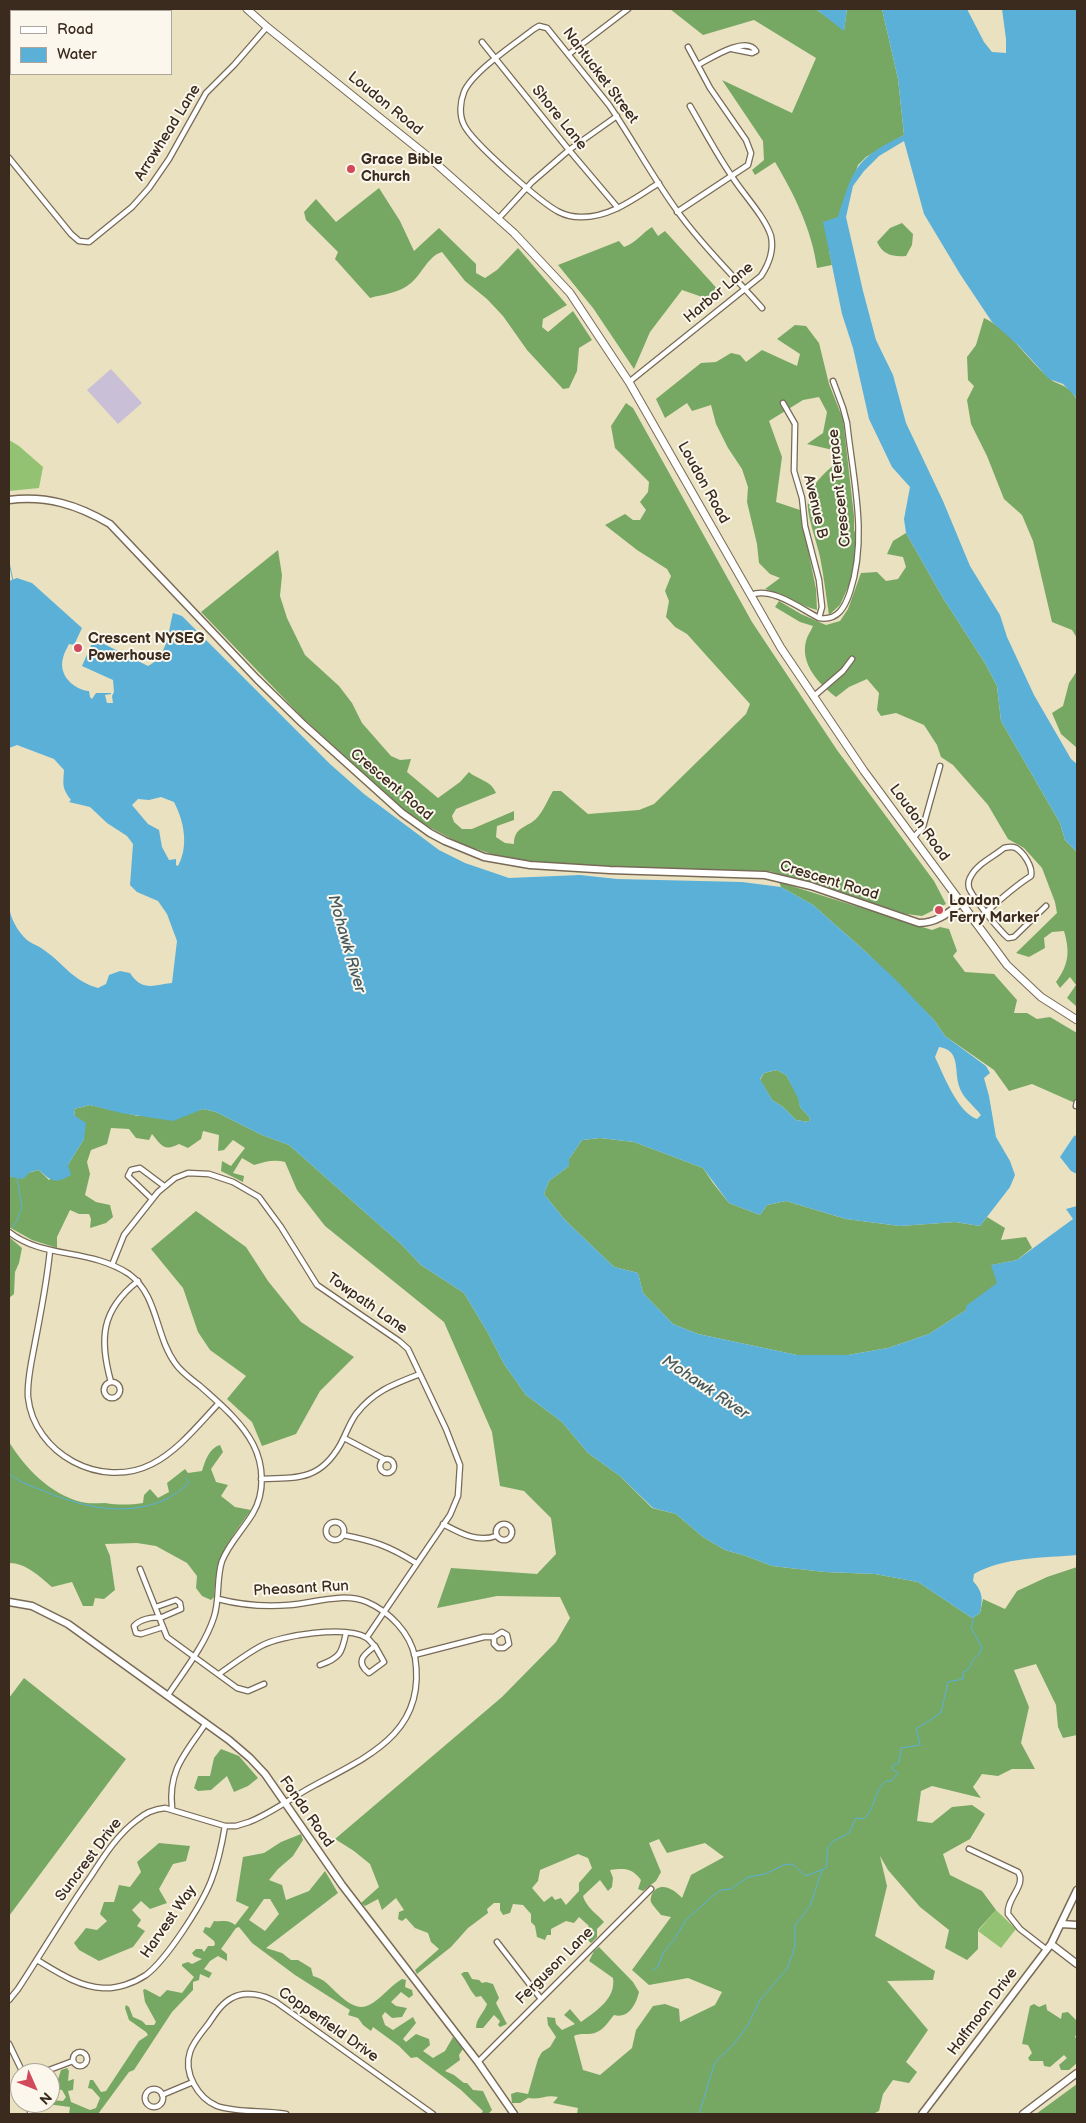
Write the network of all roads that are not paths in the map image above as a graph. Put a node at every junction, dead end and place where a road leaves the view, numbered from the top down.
1 (248, 9) edge
2 (628, 9) edge
3 (267, 27) junction
4 (482, 42) dead end
5 (688, 47) dead end
6 (732, 49) dead end
7 (569, 54) junction
8 (496, 59) junction
9 (698, 65) junction
10 (690, 106) dead end
11 (617, 116) junction
12 (569, 150) junction
13 (9, 158) edge
14 (732, 177) junction
15 (659, 183) junction
16 (527, 187) junction
17 (618, 208) junction
18 (677, 212) junction
19 (498, 218) junction
20 (746, 289) junction
21 (762, 308) dead end
22 (833, 381) dead end
23 (629, 382) junction
24 (784, 403) dead end
25 (9, 500) edge
26 (751, 595) junction
27 (819, 618) junction
28 (852, 659) dead end
29 (813, 698) junction
30 (940, 766) dead end
31 (913, 838) junction
32 (961, 903) junction
33 (1046, 906) dead end
34 (986, 912) junction
35 (974, 922) junction
36 (1077, 1020) edge
37 (164, 1186) junction
38 (152, 1199) junction
39 (9, 1232) edge
40 (50, 1250) junction
41 (112, 1265) junction
42 (138, 1281) junction
43 (420, 1374) junction
44 (111, 1382) dead end
45 (219, 1403) junction
46 (344, 1438) junction
47 (384, 1459) dead end
48 (261, 1479) junction
49 (443, 1524) junction
50 (343, 1535) junction
51 (496, 1536) dead end
52 (416, 1563) junction
53 (140, 1569) dead end
54 (218, 1599) junction
55 (9, 1602) edge
56 (156, 1607) junction
57 (384, 1612) junction
58 (160, 1618) junction
59 (162, 1627) junction
60 (346, 1634) junction
61 (367, 1638) junction
62 (494, 1638) dead end
63 (375, 1646) junction
64 (414, 1655) junction
65 (194, 1656) junction
66 (320, 1665) dead end
67 (219, 1674) junction
68 (264, 1684) dead end
69 (168, 1695) junction
70 (206, 1724) junction
71 (284, 1803) junction
72 (172, 1808) junction
73 (225, 1826) junction
74 (969, 1849) dead end
75 (651, 1889) dead end
76 (1077, 1890) edge
77 (1062, 1924) junction
78 (1077, 1925) edge
79 (497, 1942) dead end
80 (1049, 1947) junction
81 (36, 1960) junction
82 (1077, 1964) edge
83 (541, 1999) junction
84 (9, 2000) edge
85 (9, 2044) edge
86 (73, 2061) dead end
87 (478, 2062) junction
88 (18, 2063) edge
89 (60, 2066) edge
90 (1077, 2073) edge
91 (193, 2082) junction
92 (162, 2095) junction
93 (424, 2109) junction
94 (511, 2113) edge
95 (286, 2114) edge
96 (420, 2114) edge
97 (433, 2114) edge
98 (922, 2114) edge
99 (1023, 2114) edge

1 - 3 main road, Loudon Road
2 - 7 street
3 - 13 street, Arrowhead Lane
3 - 19 main road, Loudon Road
4 - 8 street, Shore Lane
5 - 9 street
6 - 9 street
7 - 8 street, Nantucket Street
7 - 11 street, Nantucket Street
8 - 12 street, Shore Lane
8 - 16 street, Nantucket Street
9 - 14 street
10 - 14 street, Harbor Lane
11 - 12 street
11 - 15 street, Nantucket Street
12 - 16 street
12 - 17 street, Shore Lane
14 - 18 street
14 - 20 street, Harbor Lane
15 - 17 street, Nantucket Street
15 - 18 street, Nantucket Street
16 - 17 street, Nantucket Street
16 - 19 street
18 - 20 street, Nantucket Street
19 - 23 main road, Loudon Road
20 - 21 street, Nantucket Street
20 - 23 street, Harbor Lane
22 - 27 street, Crescent Terrace
23 - 26 main road, Loudon Road
24 - 27 street, Avenue B
25 - 32 street, Crescent Road
26 - 27 street
26 - 29 main road, Loudon Road
28 - 29 street
29 - 31 main road, Loudon Road
30 - 31 street
31 - 32 main road, Loudon Road
32 - 35 main road, Loudon Road
33 - 34 street
34 - 34 street
34 - 35 street
35 - 36 main road, Loudon Road
37 - 38 street, Towpath Lane
37 - 38 street
37 - 43 street, Towpath Lane
38 - 41 street, Towpath Lane
39 - 40 street
40 - 41 street
40 - 45 street
41 - 42 street
42 - 44 street
42 - 45 street
43 - 46 street
43 - 49 street, Towpath Lane
45 - 48 street
46 - 47 street
46 - 48 street
48 - 54 street
49 - 51 street
49 - 52 street, Towpath Lane
50 - 50 street
50 - 52 street
52 - 57 street, Towpath Lane
53 - 56 street
54 - 57 street, Pheasant Run
54 - 65 street
55 - 69 street, Fonda Road
56 - 58 street
56 - 58 street
57 - 61 street, Towpath Lane
57 - 64 street, Pheasant Run
58 - 59 street
58 - 59 street
59 - 65 street
60 - 61 street
60 - 66 street
60 - 67 street
61 - 63 street
62 - 64 street
63 - 63 street
64 - 71 street, Pheasant Run
65 - 67 street
65 - 69 street
67 - 68 street
69 - 70 street, Fonda Road
70 - 71 street, Fonda Road
70 - 72 street
71 - 73 street
71 - 87 street, Fonda Road
72 - 73 street
72 - 81 street, Suncrest Drive
73 - 81 street, Harvest Way
74 - 80 street
75 - 83 street, Ferguson Lane
76 - 77 street, Halfmoon Drive
77 - 78 street
77 - 80 street, Halfmoon Drive
79 - 83 street
80 - 82 street
80 - 98 street, Halfmoon Drive
81 - 84 street, Suncrest Drive
83 - 87 street, Ferguson Lane
85 - 88 street
86 - 89 street
87 - 94 street, Fonda Road
90 - 99 street
91 - 92 street
91 - 93 street, Copperfield Drive
91 - 95 street
92 - 92 street
93 - 96 street
93 - 97 street, Copperfield Drive

